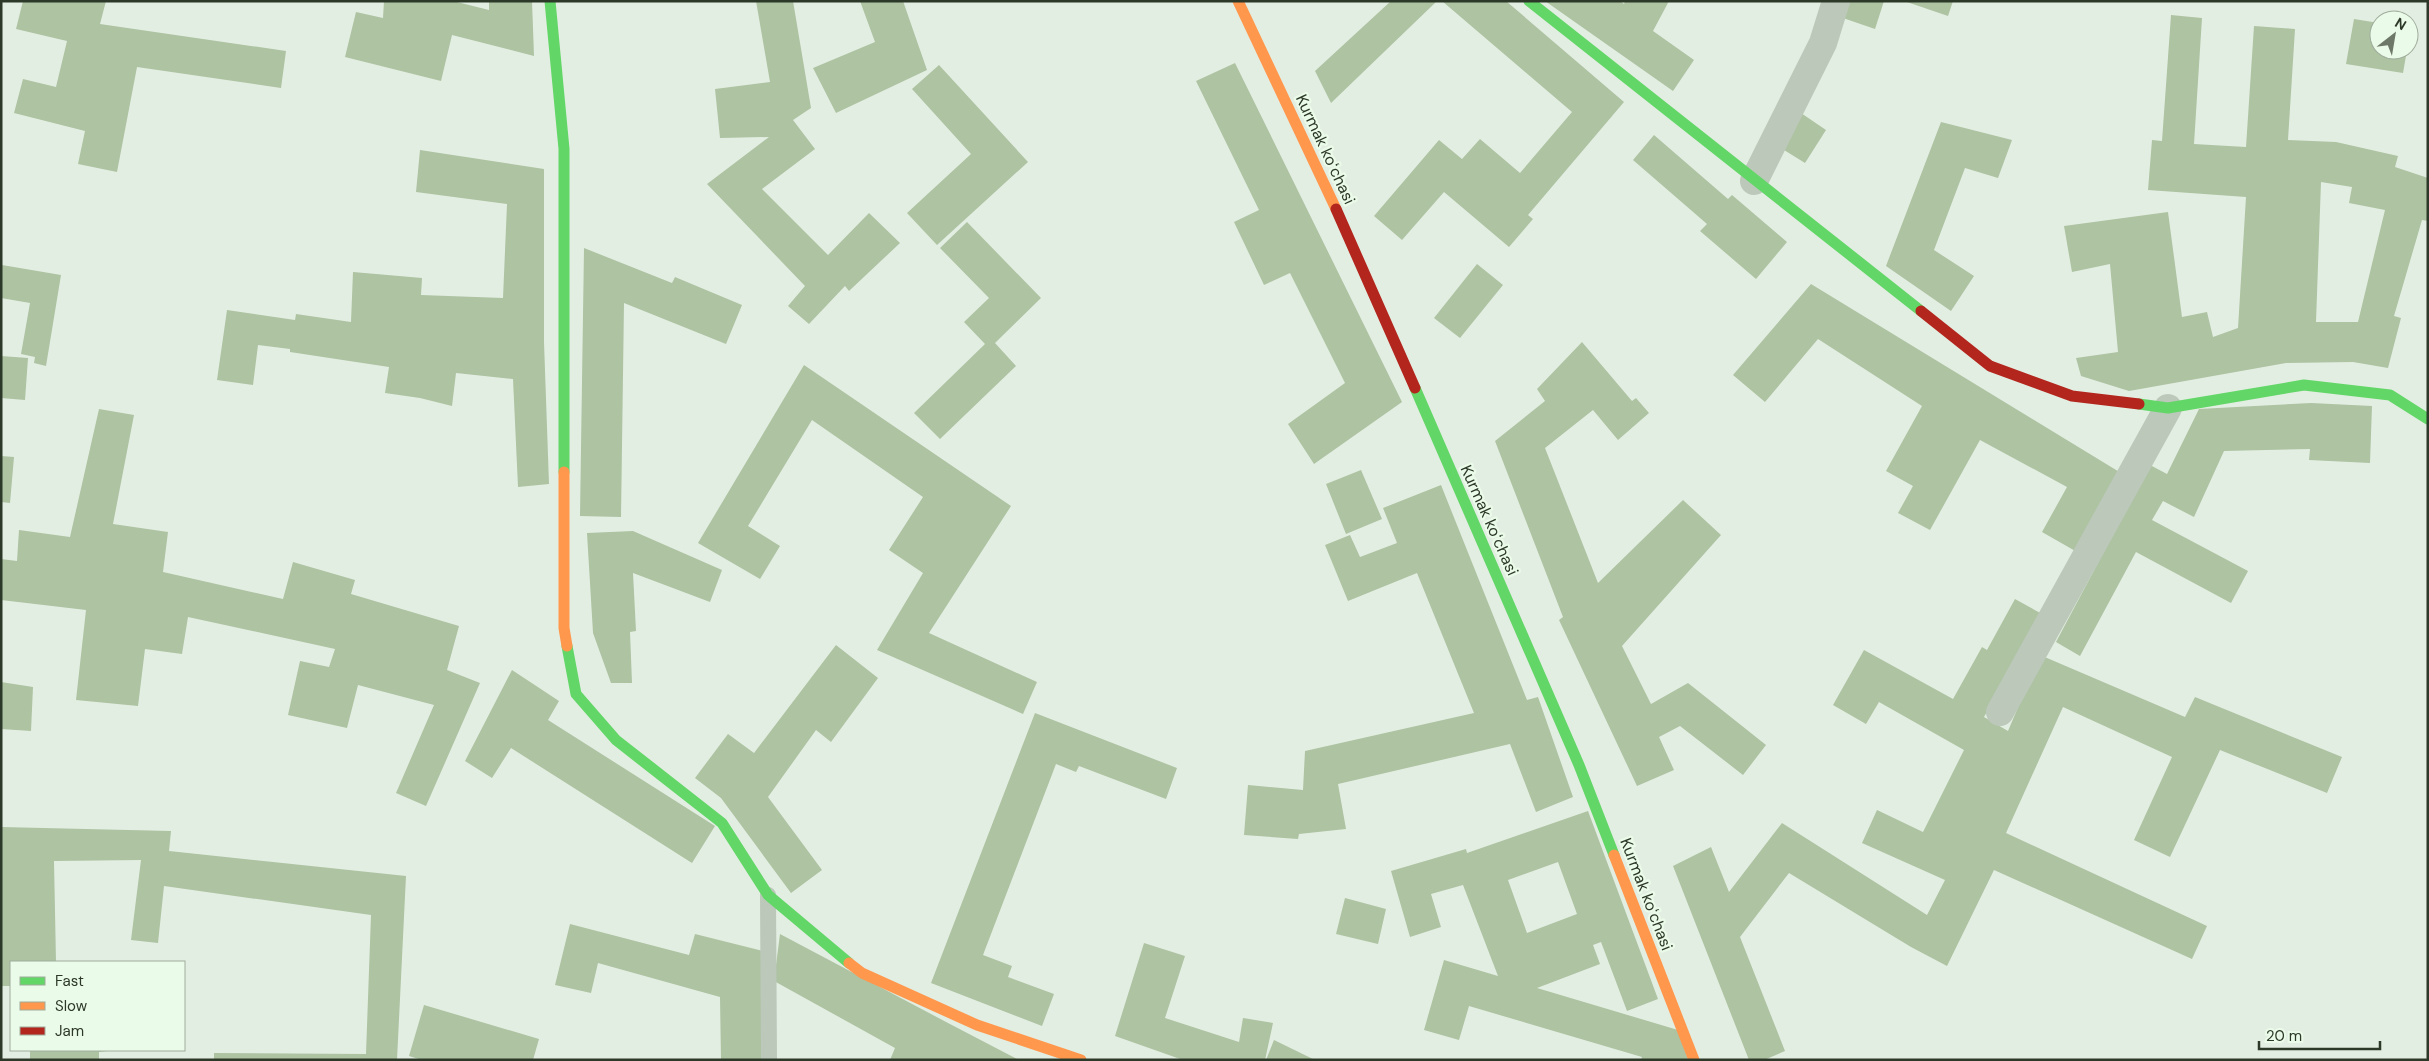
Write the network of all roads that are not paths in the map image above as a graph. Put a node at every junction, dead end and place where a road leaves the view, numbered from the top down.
1 (550, 1) edge
2 (1238, 1) edge
3 (1529, 1) edge
4 (1836, 1) edge
5 (1754, 181) junction
6 (2168, 408) junction
7 (2428, 419) edge
8 (2000, 712) dead end
9 (768, 894) junction
10 (769, 1060) edge
11 (1081, 1060) edge
12 (1694, 1060) edge

1 - 9 street
2 - 12 street, Kurmak koʻchasi
3 - 5 street
4 - 5 street
5 - 6 street
6 - 7 street
6 - 8 street
9 - 10 lane
9 - 11 street

